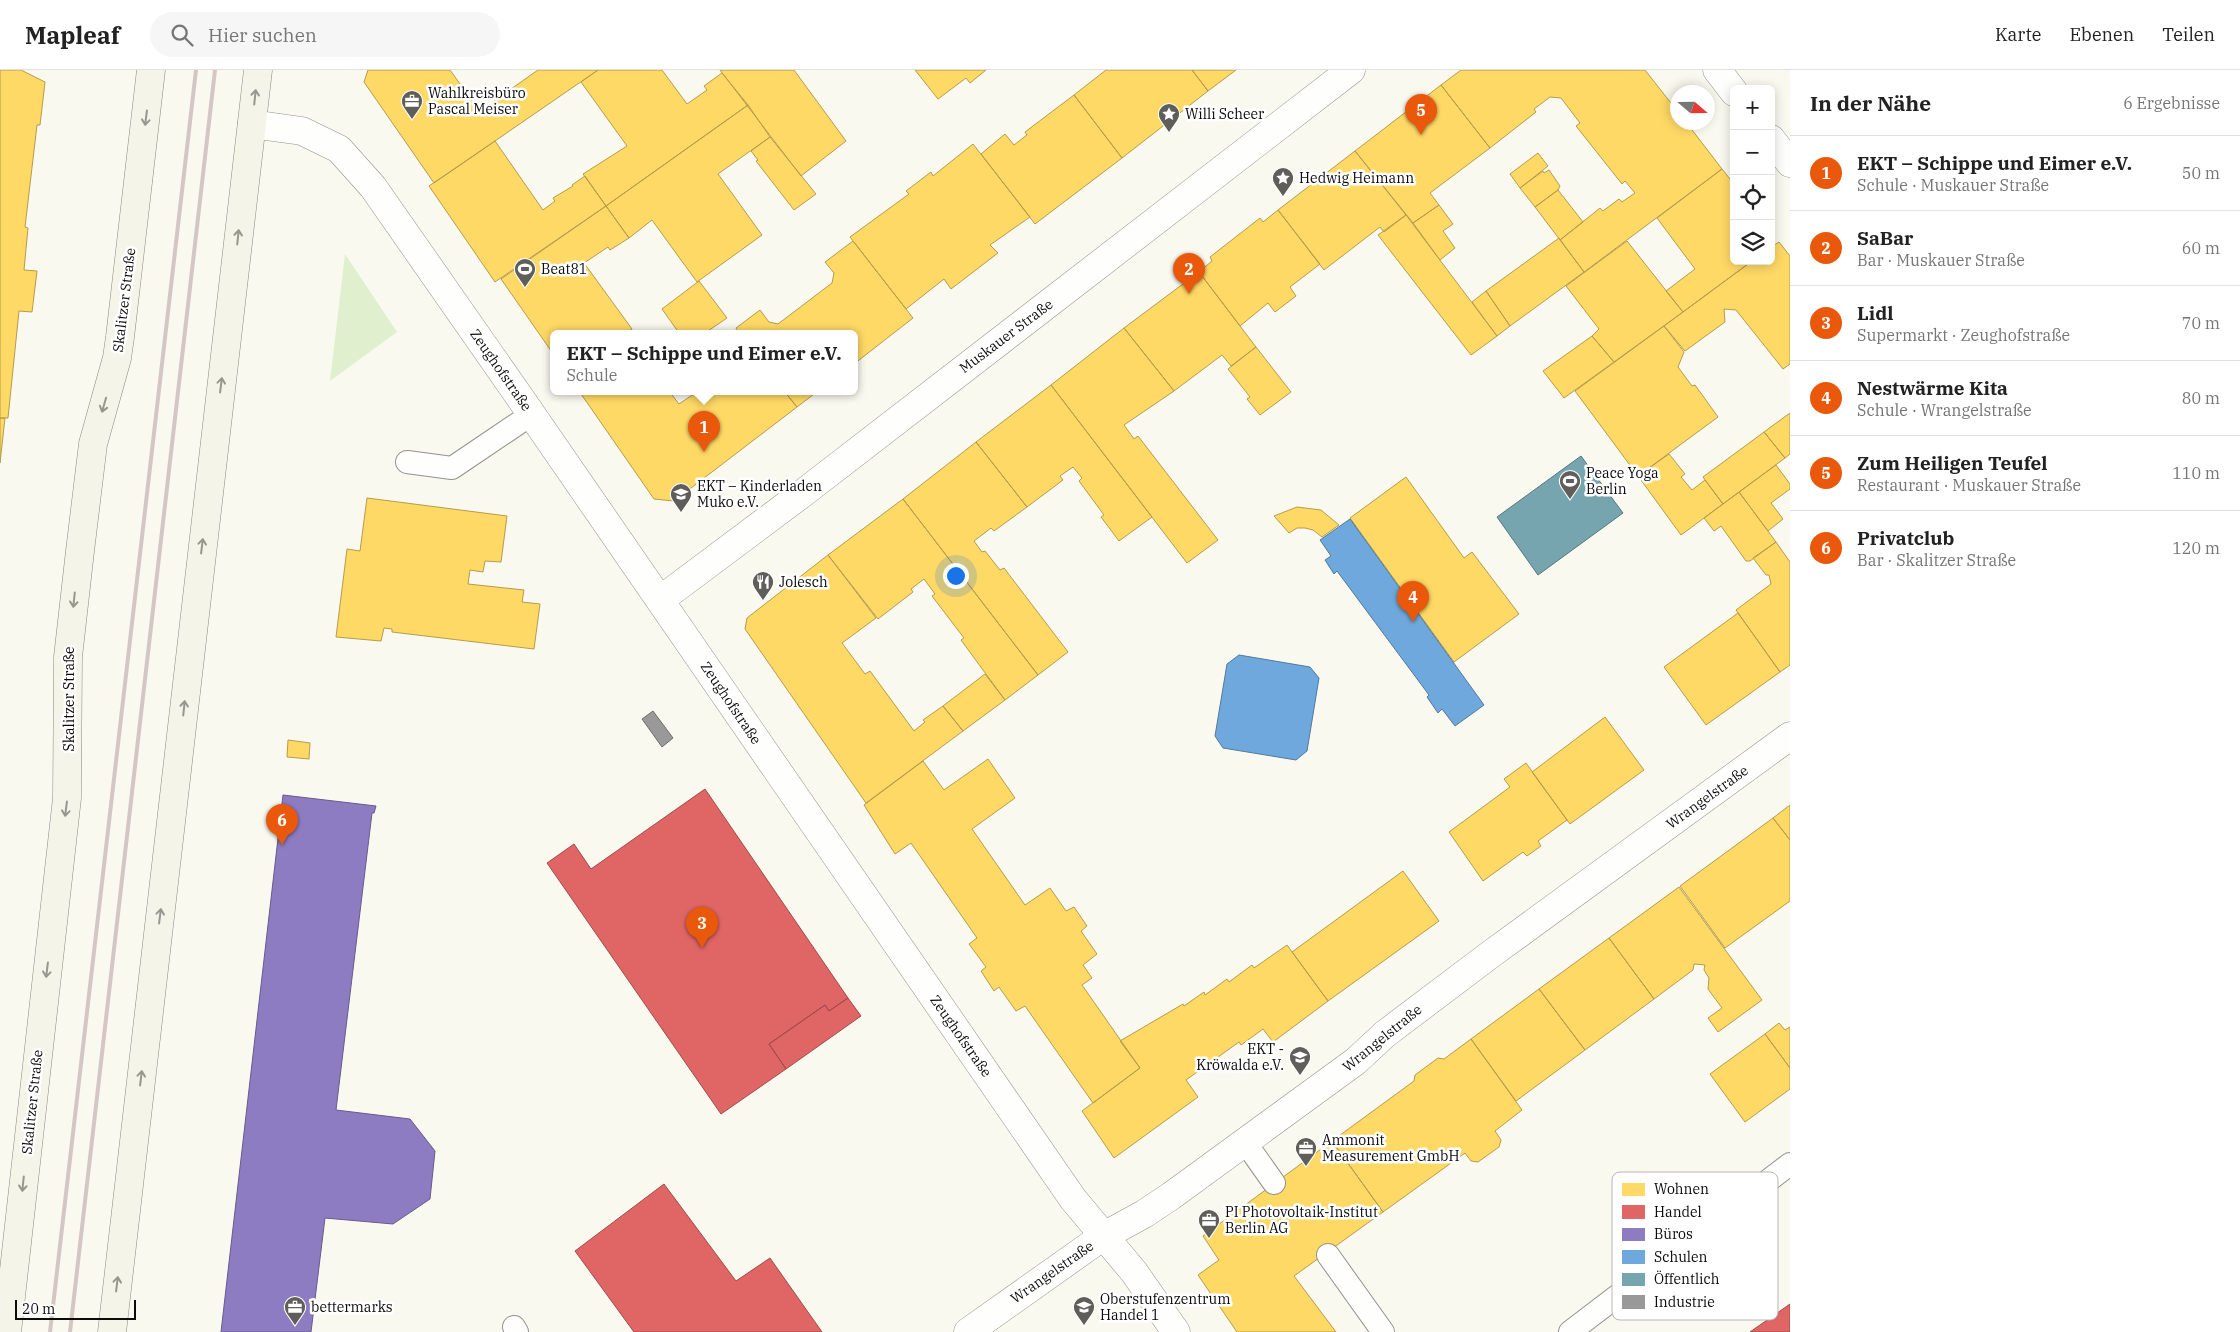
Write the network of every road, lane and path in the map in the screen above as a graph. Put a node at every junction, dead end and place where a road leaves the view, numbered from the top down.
1 (151, 70) edge
2 (258, 70) edge
3 (1351, 70) edge
4 (1717, 70) edge
5 (1730, 87) edge
6 (252, 124) junction
7 (1775, 144) edge
8 (1790, 163) edge
9 (532, 414) junction
10 (407, 462) dead end
11 (660, 600) junction
12 (1790, 736) edge
13 (1245, 1142) junction
14 (1790, 1164) edge
15 (1778, 1173) edge
16 (1274, 1183) dead end
17 (1102, 1237) junction
18 (1328, 1255) dead end
19 (1612, 1300) edge
20 (6, 1332) edge
21 (112, 1332) edge
22 (968, 1332) edge
23 (1176, 1332) edge
24 (1383, 1332) edge
25 (1570, 1332) edge

1 -> 20 main road, Skalitzer Straße
6 -> 2 main road
3 - 11 street, Muskauer Straße
4 - 5 street
6 - 9 street, Zeughofstraße
21 -> 6 main road
7 - 8 street
9 - 10 lane
9 - 11 street, Zeughofstraße
11 - 17 street, Zeughofstraße
12 - 13 street, Wrangelstraße
13 - 16 lane
13 - 17 street, Wrangelstraße
14 - 15 lane
17 - 22 street, Wrangelstraße
17 - 23 street, Zeughofstraße
18 - 24 lane
19 - 25 lane

